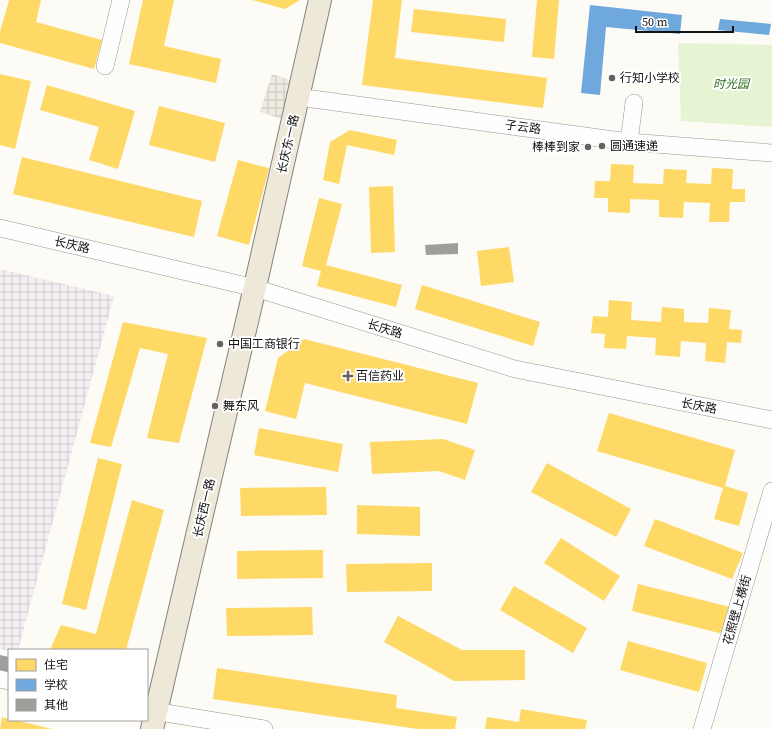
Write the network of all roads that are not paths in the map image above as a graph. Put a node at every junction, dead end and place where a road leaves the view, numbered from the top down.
1 (121, 0) edge
2 (320, 0) edge
3 (105, 66) dead end
4 (298, 97) junction
5 (634, 103) dead end
6 (629, 142) junction
7 (772, 153) edge
8 (0, 228) edge
9 (255, 288) junction
10 (772, 420) edge
11 (772, 491) edge
12 (152, 717) edge
13 (264, 729) edge
14 (702, 729) edge

1 - 3 street
2 - 4 main road, 长庆东一路
4 - 6 street, 子云路
4 - 9 main road, 长庆东一路
5 - 6 street
6 - 7 street, 子云路
8 - 9 street, 长庆路
9 - 10 street, 长庆路
9 - 12 main road, 长庆西一路
11 - 14 street, 花照壁上横街
12 - 13 street

